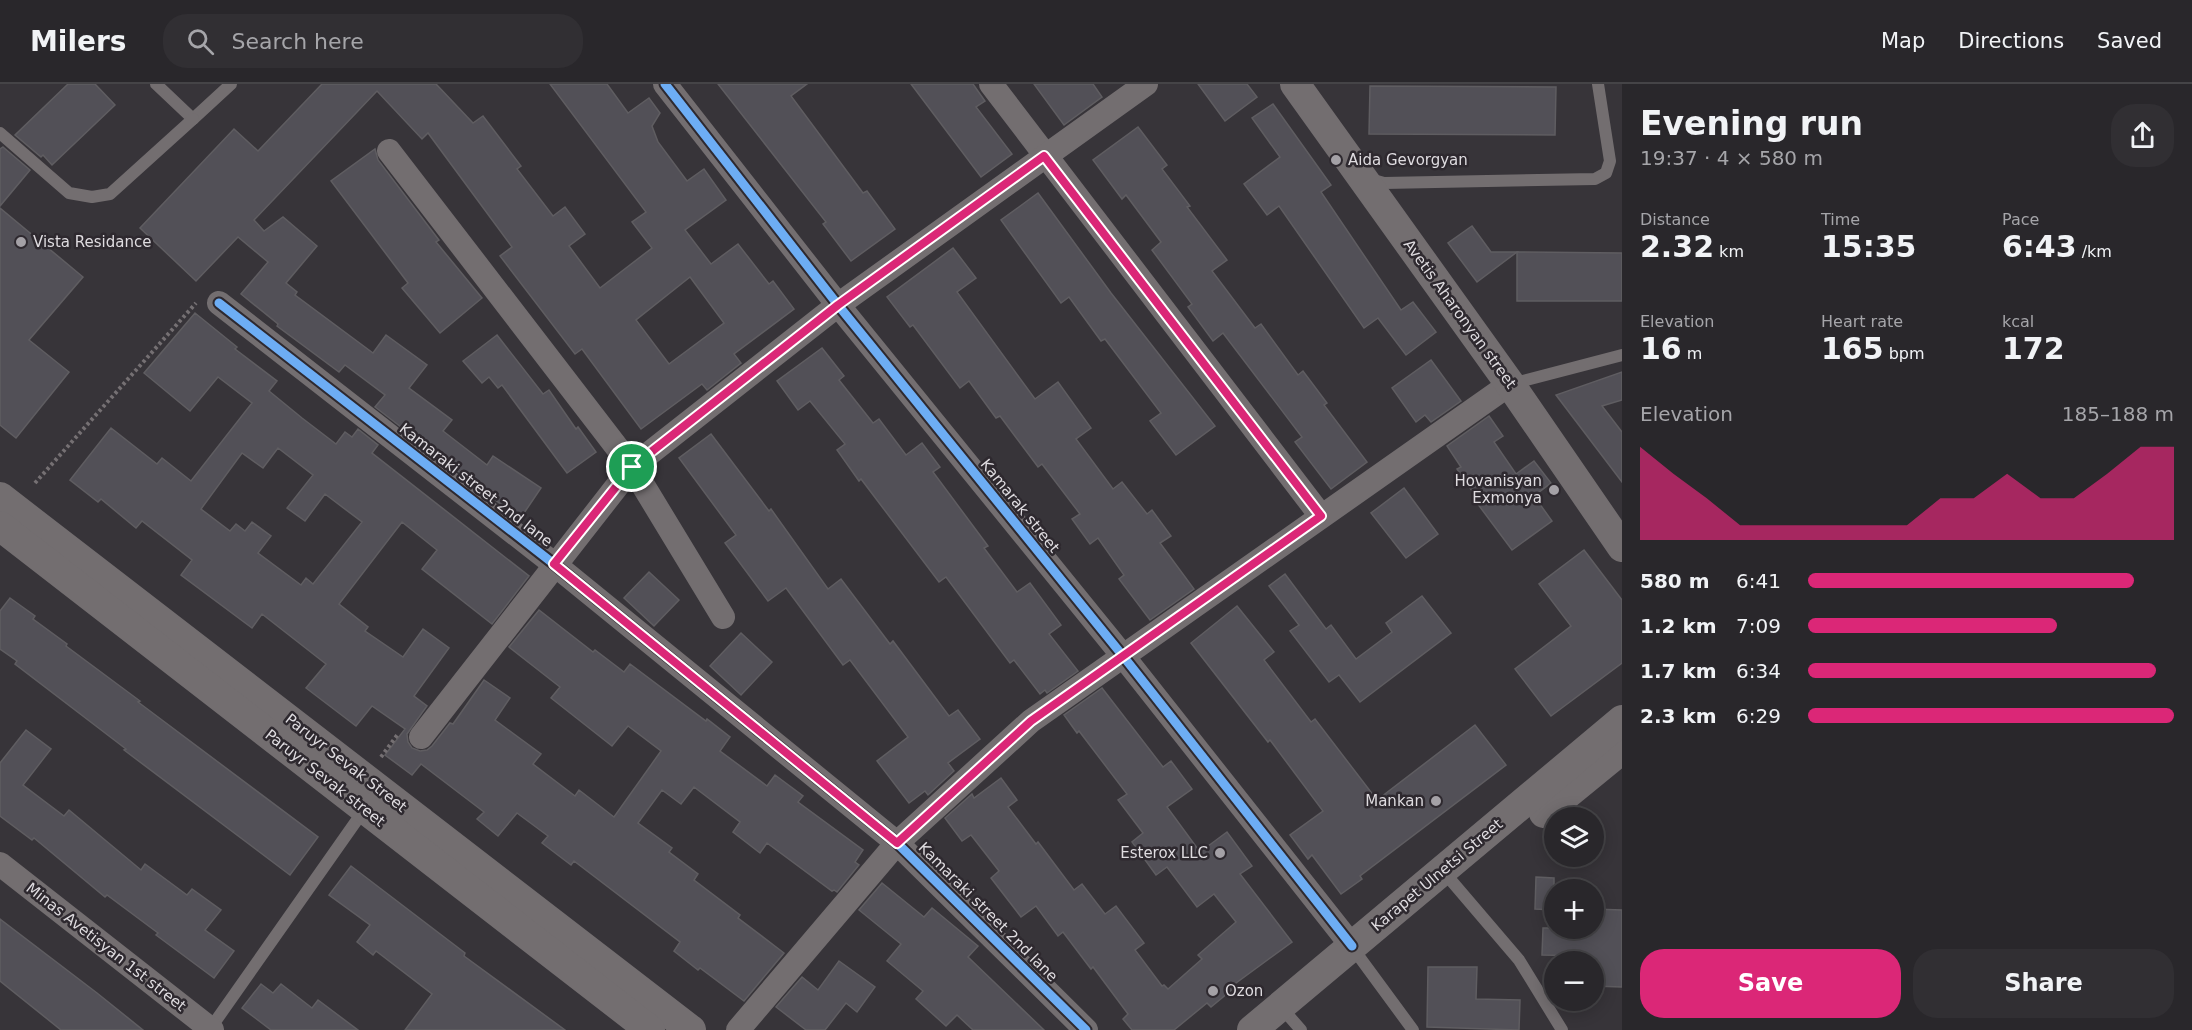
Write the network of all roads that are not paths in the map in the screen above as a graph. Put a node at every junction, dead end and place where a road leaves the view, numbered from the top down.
1 (156, 84) edge
2 (231, 84) edge
3 (665, 84) edge
4 (991, 84) edge
5 (1146, 84) edge
6 (1598, 84) edge
7 (1297, 85) edge
8 (193, 120) junction
9 (0, 133) edge
10 (389, 151) dead end
11 (1044, 156) junction
12 (1361, 177) junction
13 (219, 303) road end
14 (838, 305) junction
15 (1622, 355) edge
16 (1510, 384) junction
17 (632, 467) junction
18 (0, 497) edge
19 (1321, 516) junction
20 (0, 526) edge
21 (1617, 532) edge
22 (554, 564) junction
23 (723, 617) dead end
24 (1123, 656) junction
25 (1622, 720) edge
26 (421, 737) dead end
27 (1622, 749) edge
28 (372, 799) junction
29 (897, 843) junction
30 (0, 864) edge
31 (1449, 878) junction
32 (1357, 954) junction
33 (1288, 1022) edge
34 (211, 1030) edge
35 (650, 1030) edge
36 (691, 1030) edge
37 (738, 1030) edge
38 (1086, 1030) edge
39 (1252, 1030) edge
40 (1413, 1030) edge
41 (1562, 1030) edge

1 - 8 lane
2 - 8 lane
3 - 14 street, Kamarak street
4 - 11 street
5 - 11 street
6 - 12 lane
7 - 12 street, Avetis Aharonyan street
8 - 9 lane
10 - 17 street
11 - 14 street
11 - 19 street
12 - 16 street, Avetis Aharonyan street
13 - 22 street, Kamaraki street 2nd lane
14 - 17 street
14 - 24 street, Kamarak street
15 - 16 lane
16 - 19 street
16 - 21 street, Avetis Aharonyan street
17 - 22 street
17 - 23 street
18 - 28 street, Paruyr Sevak Street
19 - 24 street
20 - 28 street, Paruyr Sevak street
22 - 26 street
22 - 29 street, Kamaraki street 2nd lane
24 - 29 street
24 - 32 street, Kamarak street
25 - 31 street, Karapet Ulnetsi Street
27 - 31 street, Karapet Ulnetsi Street
28 - 34 lane
28 - 35 street, Paruyr Sevak street
28 - 36 street, Paruyr Sevak Street
29 - 37 street
29 - 38 street, Kamaraki street 2nd lane
30 - 34 street, Minas Avetisyan 1st street
31 - 32 street, Karapet Ulnetsi Street
31 - 41 lane
32 - 33 street, Karapet Ulnetsi Street
32 - 40 lane
33 - 39 street, Karapet Ulnetsi Street

